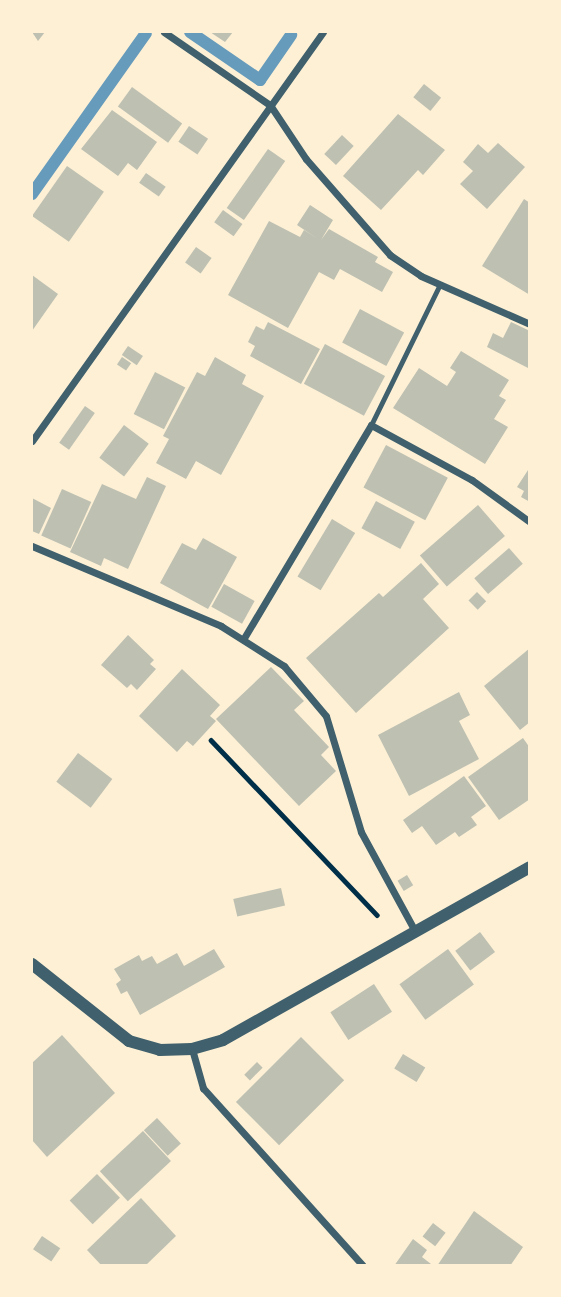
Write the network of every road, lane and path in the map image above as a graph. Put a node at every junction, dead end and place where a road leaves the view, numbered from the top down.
1 (164, 32) edge
2 (323, 32) edge
3 (271, 105) junction
4 (440, 284) junction
5 (530, 324) edge
6 (371, 425) junction
7 (32, 441) edge
8 (530, 522) edge
9 (32, 546) edge
10 (244, 638) junction
11 (211, 740) dead end
12 (530, 867) edge
13 (415, 931) junction
14 (394, 943) junction
15 (32, 964) edge
16 (192, 1049) junction
17 (363, 1265) edge

1 - 3 street
2 - 3 street
3 - 4 street
3 - 7 street
4 - 5 street
4 - 6 lane
6 - 8 street
6 - 10 street
9 - 10 street
10 - 13 street
11 - 14 path
12 - 13 street
13 - 14 street
14 - 16 street
15 - 16 street
16 - 17 street

